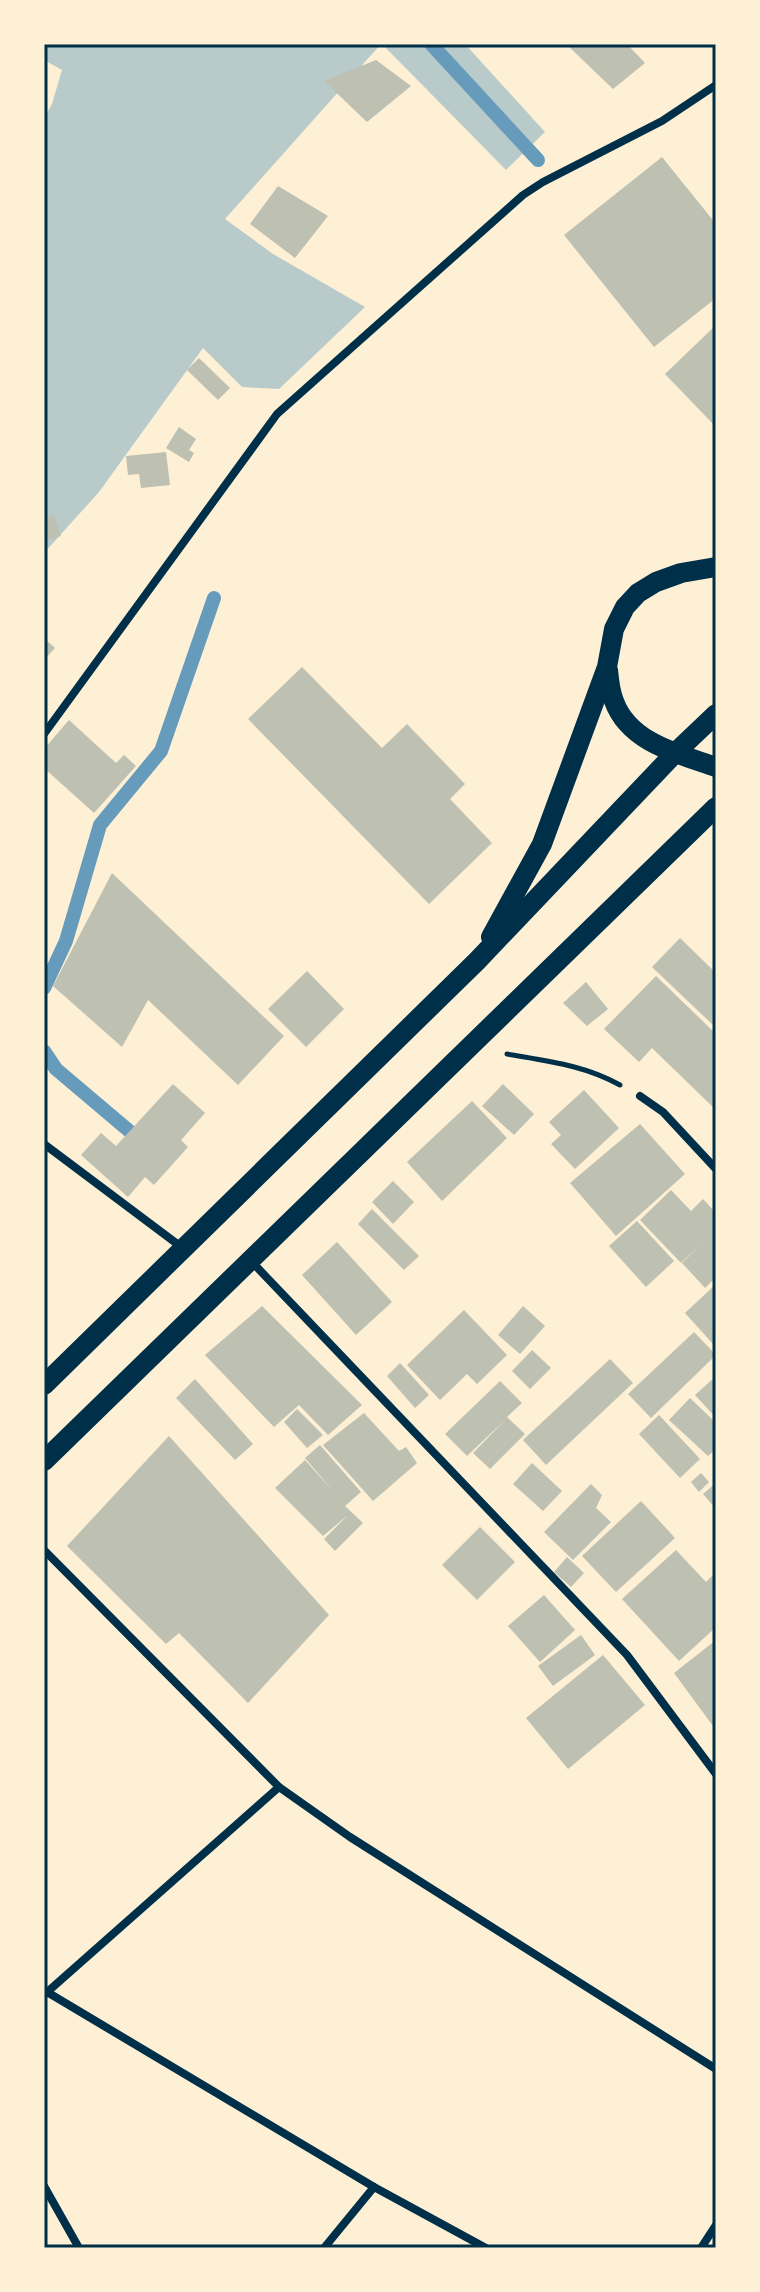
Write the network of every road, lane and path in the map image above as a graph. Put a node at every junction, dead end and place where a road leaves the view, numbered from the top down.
1 (716, 85) edge
2 (716, 567) edge
3 (607, 667) junction
4 (716, 714) edge
5 (44, 734) edge
6 (676, 752) junction
7 (716, 767) edge
8 (716, 807) edge
9 (477, 961) junction
10 (500, 1053) dead end
11 (640, 1096) joint
12 (44, 1144) edge
13 (716, 1169) edge
14 (184, 1249) junction
15 (250, 1260) junction
16 (44, 1385) edge
17 (44, 1461) edge
18 (44, 1550) edge
19 (716, 1774) edge
20 (279, 1787) junction
21 (45, 1993) edge
22 (716, 2069) edge
23 (44, 2186) edge
24 (374, 2187) junction
25 (716, 2225) edge
26 (79, 2248) edge
27 (324, 2248) edge
28 (486, 2248) edge
29 (701, 2248) edge

1 - 5 street
2 - 3 main road
3 - 6 main road
3 - 9 main road
4 - 6 main road
6 - 7 main road
6 - 9 main road
8 - 15 main road
9 - 14 main road
10 - 11 path
11 - 13 street
12 - 14 street
14 - 16 main road
15 - 17 main road
15 - 19 street
18 - 20 street
20 - 21 street
20 - 22 street
21 - 24 street
23 - 26 street
24 - 27 street
24 - 28 street
25 - 29 street

